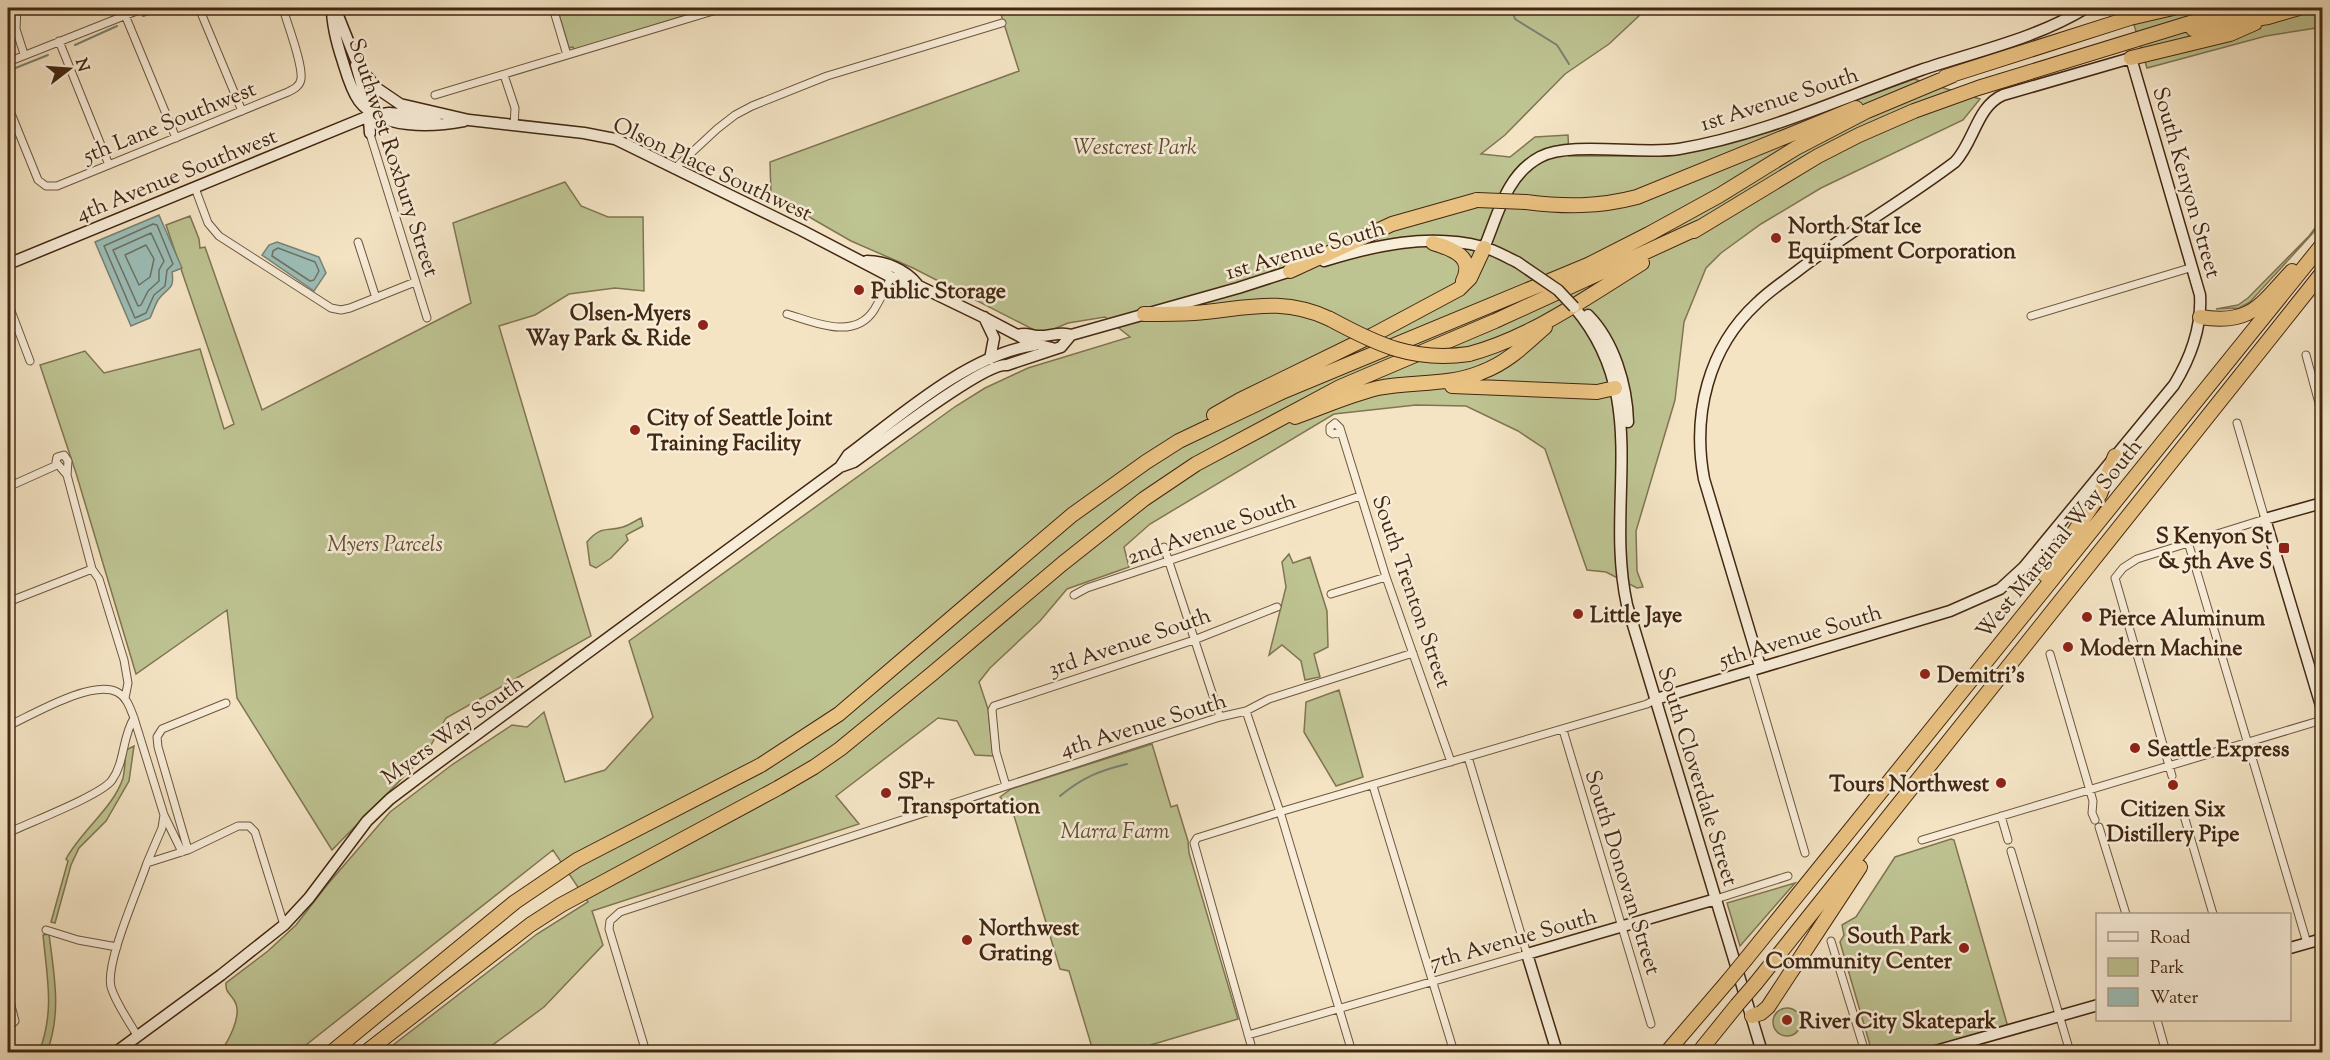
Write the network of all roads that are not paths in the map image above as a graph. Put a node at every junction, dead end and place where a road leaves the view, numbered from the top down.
1 (17, 8) edge
2 (144, 8) edge
3 (199, 8) edge
4 (282, 8) edge
5 (337, 8) edge
6 (553, 8) edge
7 (723, 8) edge
8 (2086, 8) edge
9 (2152, 8) edge
10 (2173, 8) edge
11 (2239, 8) edge
12 (2299, 8) edge
13 (125, 15) junction
14 (2268, 17) junction
15 (2130, 18) junction
16 (1002, 23) dead end
17 (2146, 37) junction
18 (58, 41) junction
19 (24, 54) junction
20 (567, 55) junction
21 (355, 58) junction
22 (2131, 58) junction
23 (8, 62) edge
24 (504, 75) junction
25 (1953, 75) junction
26 (378, 89) joint
27 (435, 95) dead end
28 (8, 106) edge
29 (242, 111) junction
30 (367, 118) junction
31 (469, 120) junction
32 (514, 126) junction
33 (176, 138) junction
34 (108, 165) junction
35 (674, 169) junction
36 (195, 188) junction
37 (1700, 227) junction
38 (2322, 239) edge
39 (358, 242) dead end
40 (1433, 243) junction
41 (2322, 245) edge
42 (1484, 248) junction
43 (863, 261) junction
44 (8, 264) edge
45 (2193, 267) junction
46 (1290, 271) junction
47 (2322, 273) edge
48 (891, 277) junction
49 (415, 282) junction
50 (919, 286) junction
51 (1460, 289) junction
52 (376, 298) junction
53 (8, 303) edge
54 (1568, 309) junction
55 (787, 314) dead end
56 (1144, 315) junction
57 (983, 316) junction
58 (2031, 316) dead end
59 (2200, 317) junction
60 (427, 318) dead end
61 (1067, 335) junction
62 (1026, 342) junction
63 (1061, 347) junction
64 (2306, 355) dead end
65 (990, 359) junction
66 (30, 361) dead end
67 (1002, 364) junction
68 (1411, 384) junction
69 (1615, 388) junction
70 (2322, 414) edge
71 (2237, 423) dead end
72 (1341, 432) dead end
73 (1246, 437) junction
74 (1179, 441) junction
75 (2115, 456) junction
76 (57, 465) junction
77 (840, 467) junction
78 (67, 475) junction
79 (8, 487) edge
80 (1360, 496) junction
81 (2322, 503) edge
82 (1620, 508) junction
83 (2265, 519) junction
84 (2188, 542) junction
85 (1164, 547) dead end
86 (1168, 561) junction
87 (92, 569) junction
88 (1386, 577) junction
89 (1331, 594) dead end
90 (1074, 595) dead end
91 (8, 602) edge
92 (1277, 608) dead end
93 (1194, 640) junction
94 (1413, 653) junction
95 (2050, 654) dead end
96 (1756, 668) junction
97 (1970, 681) junction
98 (125, 698) junction
99 (1656, 699) junction
100 (226, 703) dead end
101 (2322, 709) edge
102 (1246, 711) junction
103 (1220, 717) junction
104 (134, 718) junction
105 (2322, 720) edge
106 (8, 726) edge
107 (1563, 730) junction
108 (2246, 742) junction
109 (1468, 757) junction
110 (1451, 762) junction
111 (2169, 765) junction
112 (2172, 776) dead end
113 (1006, 786) junction
114 (1373, 786) junction
115 (2089, 790) junction
116 (1902, 802) junction
117 (2182, 809) dead end
118 (1280, 812) junction
119 (164, 815) junction
120 (2001, 816) junction
121 (8, 833) edge
122 (1922, 840) dead end
123 (2008, 840) dead end
124 (185, 851) junction
125 (2011, 851) dead end
126 (1805, 853) dead end
127 (147, 863) junction
128 (1788, 876) dead end
129 (1716, 898) junction
130 (2125, 913) edge
131 (2212, 913) edge
132 (284, 925) junction
133 (1622, 927) junction
134 (46, 930) dead end
135 (2322, 939) edge
136 (1831, 941) dead end
137 (2307, 943) junction
138 (117, 947) junction
139 (2291, 947) edge
140 (1527, 954) junction
141 (1433, 981) junction
142 (8, 994) edge
143 (2096, 1005) edge
144 (1339, 1009) junction
145 (1752, 1016) junction
146 (2059, 1016) junction
147 (2157, 1021) edge
148 (1651, 1024) dead end
149 (8, 1028) edge
150 (1248, 1035) junction
151 (138, 1036) junction
152 (1967, 1048) edge
153 (116, 1053) edge
154 (332, 1053) edge
155 (366, 1053) edge
156 (646, 1053) edge
157 (1253, 1053) edge
158 (1352, 1053) edge
159 (1454, 1053) edge
160 (1557, 1053) edge
161 (1667, 1053) edge
162 (1699, 1053) edge
163 (1762, 1053) edge
164 (1864, 1053) edge
165 (1932, 1053) edge
166 (2070, 1053) edge
167 (2166, 1053) edge

1 - 19 street
2 - 13 street
3 - 29 street
4 - 29 street, 5th Lane Southwest
5 - 21 main road, Southwest Roxbury Street
5 - 30 main road, Southwest Roxbury Street
6 - 20 street
7 - 20 street
8 - 42 main road, 1st Avenue South
9 - 15 highway
10 - 15 highway
11 - 17 highway
12 - 14 highway
13 - 18 street
13 - 33 street
14 - 17 highway
14 - 22 highway
15 - 25 highway
16 - 35 street
17 - 37 highway
18 - 19 street
18 - 34 street
19 - 23 street
20 - 24 street
21 - 26 main road, Southwest Roxbury Street
21 - 30 main road
22 - 45 main road, South Kenyon Street
22 - 96 main road
24 - 27 street
24 - 32 street
25 - 46 highway, bridge
25 - 74 highway
26 - 31 main road, Olson Place Southwest
28 - 34 street, 5th Lane Southwest
29 - 33 street, 5th Lane Southwest
30 - 31 main road
30 - 31 main road, Olson Place Southwest
30 - 36 main road, 4th Avenue Southwest
30 - 49 street, Southwest Roxbury Street
31 - 32 main road, Olson Place Southwest
32 - 35 main road, Olson Place Southwest
33 - 34 street, 5th Lane Southwest
35 - 43 main road, Olson Place Southwest
36 - 44 main road, 4th Avenue Southwest
36 - 52 street
37 - 54 highway
37 - 73 highway
38 - 59 highway
39 - 52 street
40 - 42 main road, 1st Avenue South
40 - 46 main road, 1st Avenue South
40 - 51 highway
41 - 97 highway, West Marginal Way South
42 - 51 highway
42 - 54 main road, South Cloverdale Street, bridge
43 - 48 main road, Olson Place Southwest
43 - 50 main road, Olson Place Southwest
45 - 58 street
45 - 59 main road, South Kenyon Street
46 - 56 main road, 1st Avenue South
47 - 116 highway, West Marginal Way South
48 - 50 main road, Olson Place Southwest
48 - 55 street
49 - 52 street
49 - 60 street, Southwest Roxbury Street
50 - 57 main road, Olson Place Southwest
51 - 74 highway
53 - 66 street
54 - 56 highway, bridge
54 - 68 highway
54 - 69 main road, South Cloverdale Street
54 - 82 main road, South Cloverdale Street
56 - 61 main road, 1st Avenue South
57 - 62 main road, Olson Place Southwest
57 - 65 main road
59 - 75 main road, 5th Avenue South
61 - 62 main road, Myers Way South
61 - 62 main road, Olson Place Southwest
61 - 63 main road
62 - 63 main road, Olson Place Southwest
62 - 65 main road, Myers Way South
62 - 67 main road
63 - 67 main road, Myers Way South
64 - 70 street
65 - 77 main road, Myers Way South
67 - 77 main road, Myers Way South
68 - 69 highway
68 - 73 highway
69 - 82 main road, South Cloverdale Street
71 - 83 street
72 - 80 street, South Trenton Street
73 - 155 highway
74 - 154 highway
75 - 96 main road, 5th Avenue South
75 - 97 highway
76 - 78 street
76 - 78 street
76 - 79 street
77 - 132 main road, Myers Way South
78 - 87 street
80 - 86 street, 2nd Avenue South
80 - 88 street, South Trenton Street
81 - 83 main road
82 - 99 main road, South Cloverdale Street
83 - 84 street
83 - 101 main road
84 - 108 street
84 - 111 street
85 - 86 street
86 - 90 street, 2nd Avenue South
86 - 93 street
87 - 91 street
87 - 98 street
88 - 89 street
88 - 94 street, South Trenton Street
92 - 93 street, 3rd Avenue South
93 - 103 street
93 - 113 street, 3rd Avenue South
94 - 102 street, 4th Avenue South
94 - 110 street, South Trenton Street
95 - 115 street
96 - 99 main road, 5th Avenue South
96 - 126 street
97 - 161 highway, West Marginal Way South, bridge
98 - 104 street
98 - 106 street
99 - 107 street, 5th Avenue South
99 - 129 main road, South Cloverdale Street
100 - 124 street
102 - 103 street, 4th Avenue South
102 - 118 street
103 - 113 street, 4th Avenue South
104 - 119 street
104 - 121 street
105 - 108 street
107 - 109 street, 5th Avenue South
107 - 133 street, South Donovan Street
108 - 111 street
108 - 137 street
109 - 110 street, 5th Avenue South
109 - 140 street
110 - 114 street, 5th Avenue South
111 - 112 street
111 - 115 street
113 - 156 street, 4th Avenue South
114 - 118 street, 5th Avenue South
114 - 141 street
115 - 120 street
115 - 130 street
116 - 145 highway
116 - 162 highway, West Marginal Way South, bridge
117 - 131 street
118 - 144 street
118 - 150 street, 5th Avenue South
119 - 124 street
119 - 127 street
120 - 122 street
120 - 123 street
124 - 127 street
124 - 132 street
125 - 146 street
127 - 138 street
128 - 129 street, 7th Avenue South
129 - 133 main road, 7th Avenue South
129 - 145 main road, South Cloverdale Street
132 - 151 main road, Myers Way South
133 - 140 main road, 7th Avenue South
133 - 148 street, South Donovan Street
134 - 138 street
135 - 137 main road
136 - 164 street
137 - 139 main road
138 - 151 street
140 - 141 street, 7th Avenue South
140 - 160 main road
141 - 144 street, 7th Avenue South
141 - 159 street
142 - 149 street
143 - 146 main road
144 - 150 street, 7th Avenue South
144 - 158 street
145 - 163 main road, South Cloverdale Street
146 - 152 main road
146 - 166 street
147 - 167 street
150 - 157 street
151 - 153 main road, Myers Way South
152 - 165 main road

